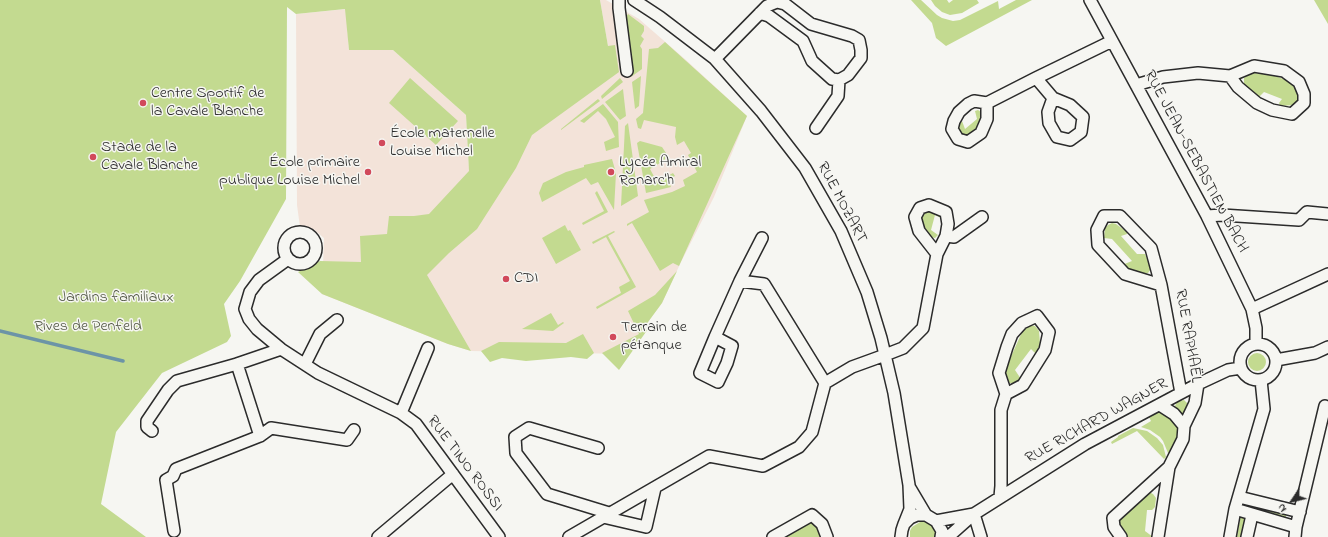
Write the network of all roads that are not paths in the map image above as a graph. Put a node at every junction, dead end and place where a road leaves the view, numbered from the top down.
1 (619, 0) edge
2 (1090, 0) edge
3 (638, 1) edge
4 (760, 13) junction
5 (1112, 41) junction
6 (715, 59) junction
7 (627, 71) dead end
8 (1230, 76) junction
9 (1036, 78) junction
10 (839, 80) junction
11 (1136, 85) junction
12 (1053, 98) dead end
13 (987, 103) dead end
14 (816, 128) dead end
15 (1328, 214) edge
16 (1207, 216) junction
17 (982, 217) dead end
18 (946, 236) junction
19 (762, 238) dead end
20 (937, 254) junction
21 (288, 259) dead end
22 (1328, 274) edge
23 (740, 281) junction
24 (1161, 285) junction
25 (1252, 309) junction
26 (337, 320) dead end
27 (715, 337) dead end
28 (1256, 344) junction
29 (1328, 347) edge
30 (428, 348) dead end
31 (281, 349) junction
32 (885, 355) junction
33 (1276, 360) junction
34 (237, 364) junction
35 (305, 364) junction
36 (1241, 368) junction
37 (1261, 380) junction
38 (825, 383) junction
39 (1198, 384) junction
40 (1181, 393) junction
41 (1006, 394) junction
42 (1160, 405) junction
43 (1328, 408) edge
44 (401, 413) junction
45 (1184, 426) junction
46 (354, 430) dead end
47 (152, 431) dead end
48 (260, 436) junction
49 (598, 448) dead end
50 (1169, 467) junction
51 (453, 474) junction
52 (909, 485) junction
53 (655, 488) junction
54 (1000, 497) junction
55 (1239, 497) junction
56 (1235, 509) junction
57 (1300, 512) junction
58 (974, 514) junction
59 (1252, 514) junction
60 (606, 515) junction
61 (926, 515) junction
62 (936, 521) junction
63 (904, 524) junction
64 (174, 531) dead end
65 (1296, 532) edge
66 (378, 537) edge
67 (499, 537) edge
68 (569, 537) edge
69 (773, 537) edge
70 (827, 537) edge
71 (901, 537) edge
72 (941, 537) edge
73 (948, 537) edge
74 (981, 537) edge
75 (1121, 537) edge
76 (1158, 537) edge
77 (1230, 537) edge
78 (1247, 537) edge

1 - 7 street
2 - 5 street, RUE JEAN-SEBASTIEN BACH
3 - 6 street, RUE MOZART
4 - 6 street
4 - 10 street
4 - 10 street
5 - 9 street
5 - 11 street, RUE JEAN-SEBASTIEN BACH
6 - 32 street, RUE MOZART
8 - 8 street
8 - 11 street
9 - 12 street
9 - 13 street
10 - 14 street
11 - 16 street, RUE JEAN-SEBASTIEN BACH
15 - 16 street
16 - 25 street, RUE JEAN-SEBASTIEN BACH
17 - 18 street
18 - 20 street
18 - 20 street
19 - 23 street
20 - 32 street
21 - 31 street, RUE TINO ROSSI
22 - 25 street
23 - 27 street
23 - 38 street
24 - 24 street, RUE RAPHAËL
24 - 40 street, RUE RAPHAËL
25 - 28 street, RUE JEAN-SEBASTIEN BACH
26 - 35 street
28 - 33 street
28 - 36 street
29 - 33 street
30 - 44 street
31 - 34 street
31 - 35 street, RUE TINO ROSSI
32 - 38 street
32 - 52 street, RUE MOZART
33 - 37 street
34 - 47 street
34 - 48 street
35 - 44 street, RUE TINO ROSSI
36 - 37 street
36 - 39 street, RUE RICHARD WAGNER
37 - 55 street
38 - 53 street
39 - 40 street, RUE RICHARD WAGNER
39 - 45 street
40 - 42 street, RUE RICHARD WAGNER
41 - 41 street
41 - 54 street
42 - 45 street
42 - 54 street, RUE RICHARD WAGNER
43 - 57 street
44 - 51 street, RUE TINO ROSSI
45 - 50 street
46 - 48 street
48 - 64 street
49 - 60 street
50 - 75 street
50 - 76 street
51 - 66 street
51 - 67 street, RUE TINO ROSSI
52 - 61 street, RUE MOZART
52 - 63 street, RUE MOZART
53 - 60 street
53 - 60 street
54 - 58 street, RUE RICHARD WAGNER
55 - 56 street
55 - 57 street
56 - 59 street
56 - 77 street
57 - 65 street
58 - 62 street, RUE RICHARD WAGNER
58 - 73 street, RUE RICHARD WAGNER
58 - 74 street
59 - 65 street
59 - 78 street
60 - 68 street
61 - 62 street
61 - 63 street
62 - 72 street
63 - 71 street, RUE MOZART
69 - 70 street

